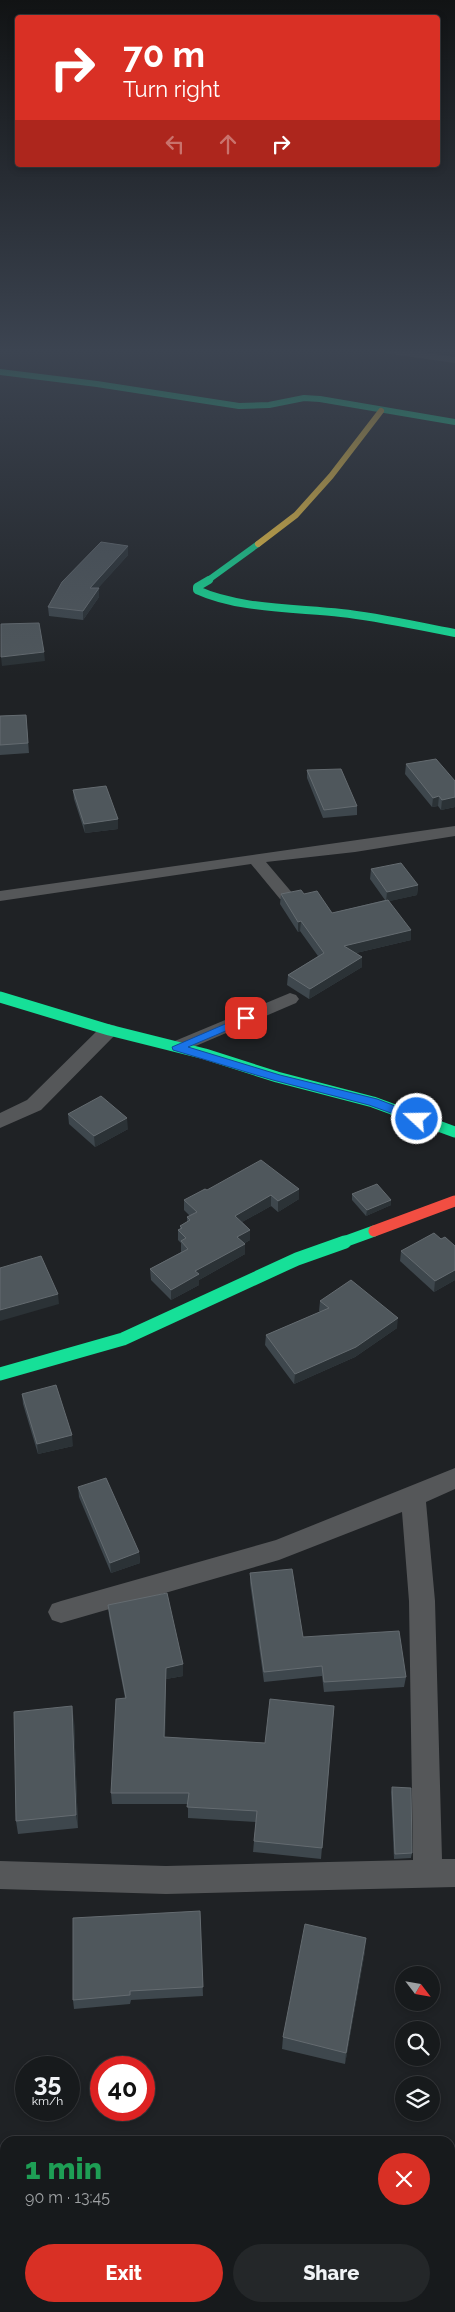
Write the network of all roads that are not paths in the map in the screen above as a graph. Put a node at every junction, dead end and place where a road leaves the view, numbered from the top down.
1 (344, 459) edge
2 (455, 633) edge
3 (455, 831) edge
4 (255, 859) junction
5 (286, 895) edge
6 (0, 896) edge
7 (0, 997) edge
8 (290, 999) dead end
9 (109, 1030) junction
10 (177, 1047) junction
11 (0, 1121) edge
12 (455, 1132) edge
13 (455, 1201) edge
14 (0, 1374) edge
15 (455, 1478) edge
16 (412, 1498) junction
17 (61, 1612) dead end
18 (442, 1874) edge
19 (0, 1876) edge

1 - 2 street
3 - 4 street
4 - 5 street
4 - 6 street
7 - 9 street
8 - 10 street
9 - 10 street
9 - 11 street
10 - 12 street
13 - 14 street
15 - 16 street
16 - 17 street
16 - 18 street
18 - 19 street

